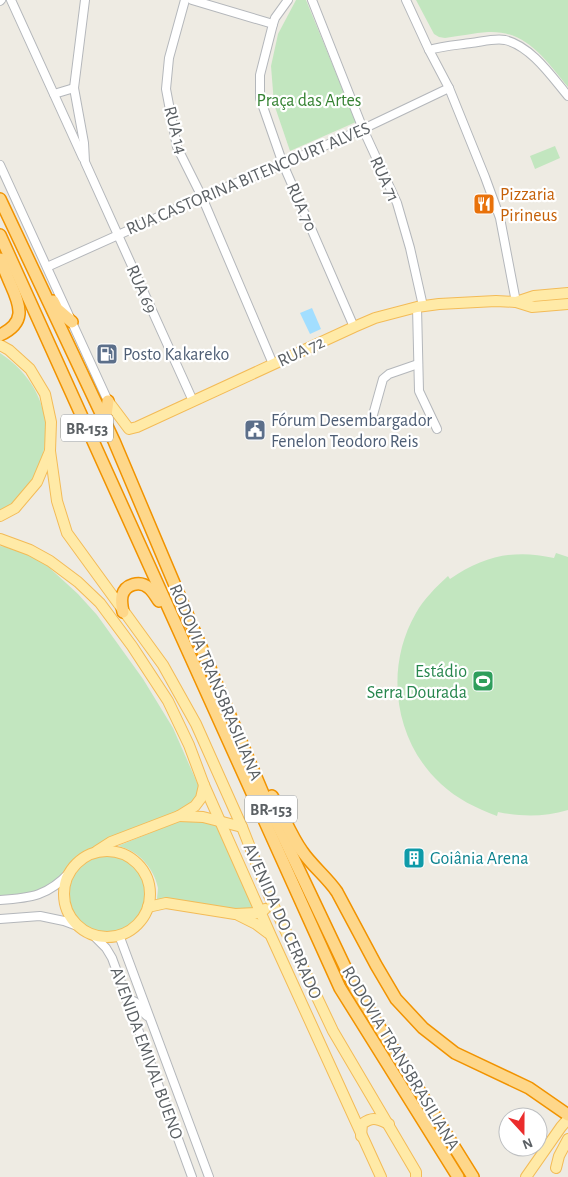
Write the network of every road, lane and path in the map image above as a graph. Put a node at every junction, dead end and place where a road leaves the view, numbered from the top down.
1 (11, 0) edge
2 (85, 0) edge
3 (185, 0) edge
4 (192, 0) edge
5 (288, 0) edge
6 (312, 0) edge
7 (406, 0) edge
8 (273, 24) junction
9 (429, 50) junction
10 (74, 88) junction
11 (449, 88) junction
12 (54, 94) junction
13 (568, 96) edge
14 (363, 129) junction
15 (85, 162) junction
16 (283, 164) junction
17 (0, 165) edge
18 (202, 197) junction
19 (0, 199) edge
20 (0, 235) edge
21 (118, 235) junction
22 (0, 259) edge
23 (47, 267) junction
24 (36, 275) junction
25 (568, 293) edge
26 (516, 302) junction
27 (568, 304) edge
28 (420, 306) junction
29 (72, 322) junction
30 (354, 327) junction
31 (0, 335) edge
32 (0, 345) edge
33 (273, 364) junction
34 (418, 364) junction
35 (108, 401) junction
36 (193, 401) junction
37 (105, 422) junction
38 (371, 422) dead end
39 (437, 429) dead end
40 (50, 451) junction
41 (0, 516) edge
42 (0, 538) edge
43 (123, 612) junction
44 (174, 620) junction
45 (253, 770) junction
46 (204, 785) junction
47 (179, 816) junction
48 (220, 822) junction
49 (242, 827) junction
50 (94, 853) junction
51 (70, 872) junction
52 (270, 898) junction
53 (0, 900) edge
54 (148, 907) junction
55 (260, 912) junction
56 (235, 914) junction
57 (0, 919) edge
58 (80, 927) junction
59 (92, 934) junction
60 (119, 936) junction
61 (271, 936) junction
62 (127, 1000) junction
63 (149, 1017) junction
64 (568, 1117) edge
65 (389, 1124) junction
66 (568, 1127) edge
67 (556, 1135) junction
68 (361, 1136) junction
69 (568, 1139) edge
70 (568, 1153) edge
71 (188, 1163) junction
72 (207, 1173) edge
73 (554, 1173) edge
74 (417, 1175) edge
75 (192, 1177) edge
76 (381, 1177) edge
77 (458, 1177) edge
78 (473, 1177) edge
79 (526, 1177) edge

1 - 12 street
2 - 10 street, RUA 69
3 - 18 street, RUA 14
4 - 8 street
5 - 8 street, RUA 70
6 - 14 street, RUA 71
7 - 9 street
8 - 16 street, RUA 70
9 - 11 street
9 - 13 street
10 - 12 street
10 - 15 street, RUA 69
11 - 14 street, RUA CASTORINA BITENCOURT ALVES
11 - 26 street
12 - 15 street
14 - 16 street, RUA CASTORINA BITENCOURT ALVES
14 - 28 street, RUA 71
15 - 21 street, RUA 69
16 - 18 street, RUA CASTORINA BITENCOURT ALVES
16 - 30 street, RUA 70
17 - 23 street
18 - 21 street, RUA CASTORINA BITENCOURT ALVES
18 - 33 street, RUA 14
19 - 24 highway, RODOVIA TRANSBRASILIANA / BR-153
20 - 44 highway, RODOVIA TRANSBRASILIANA / BR-153
21 - 23 street, RUA CASTORINA BITENCOURT ALVES
21 - 36 street, RUA 69
22 - 31 highway
23 - 29 street
24 - 29 highway
24 - 37 highway, RODOVIA TRANSBRASILIANA / BR-153
25 - 26 main road
26 - 27 main road
26 - 28 main road, RUA 72
28 - 30 main road, RUA 72
28 - 34 street, RUA 71
29 - 35 street
30 - 33 main road, RUA 72
32 - 40 main road
33 - 36 main road, RUA 72
34 - 38 street
34 - 39 street, RUA 71
35 - 36 main road, RUA 72
35 - 37 highway
37 - 45 highway, RODOVIA TRANSBRASILIANA / BR-153
40 - 41 main road
40 - 43 main road, AVENIDA DO CERRADO
42 - 46 main road, AVENIDA DO CERRADO
43 - 44 highway
43 - 49 main road, AVENIDA DO CERRADO
44 - 77 highway, RODOVIA TRANSBRASILIANA / BR-153
45 - 64 highway
45 - 78 highway, RODOVIA TRANSBRASILIANA / BR-153
46 - 47 main road
46 - 48 main road, AVENIDA DO CERRADO
47 - 48 main road
47 - 50 main road
48 - 49 main road
48 - 55 main road, AVENIDA DO CERRADO
49 - 52 main road, AVENIDA DO CERRADO
50 - 51 main road
50 - 54 main road
51 - 53 street
51 - 58 main road
52 - 55 main road
52 - 65 main road, AVENIDA DO CERRADO
54 - 56 main road
54 - 60 main road
55 - 56 main road
55 - 61 main road, AVENIDA DO CERRADO
56 - 61 main road
57 - 58 street
58 - 59 main road
59 - 60 main road
59 - 62 street, AVENIDA EMIVAL BUENO
60 - 63 street, AVENIDA EMIVAL BUENO
61 - 68 main road, AVENIDA DO CERRADO
62 - 63 street
62 - 71 street, AVENIDA EMIVAL BUENO
63 - 72 street, AVENIDA EMIVAL BUENO
64 - 67 main road
65 - 68 main road
65 - 74 main road, AVENIDA DO CERRADO
66 - 67 main road
67 - 79 main road
68 - 76 main road, AVENIDA DO CERRADO
69 - 73 main road
70 - 73 main road
71 - 72 street
71 - 75 street, AVENIDA EMIVAL BUENO

